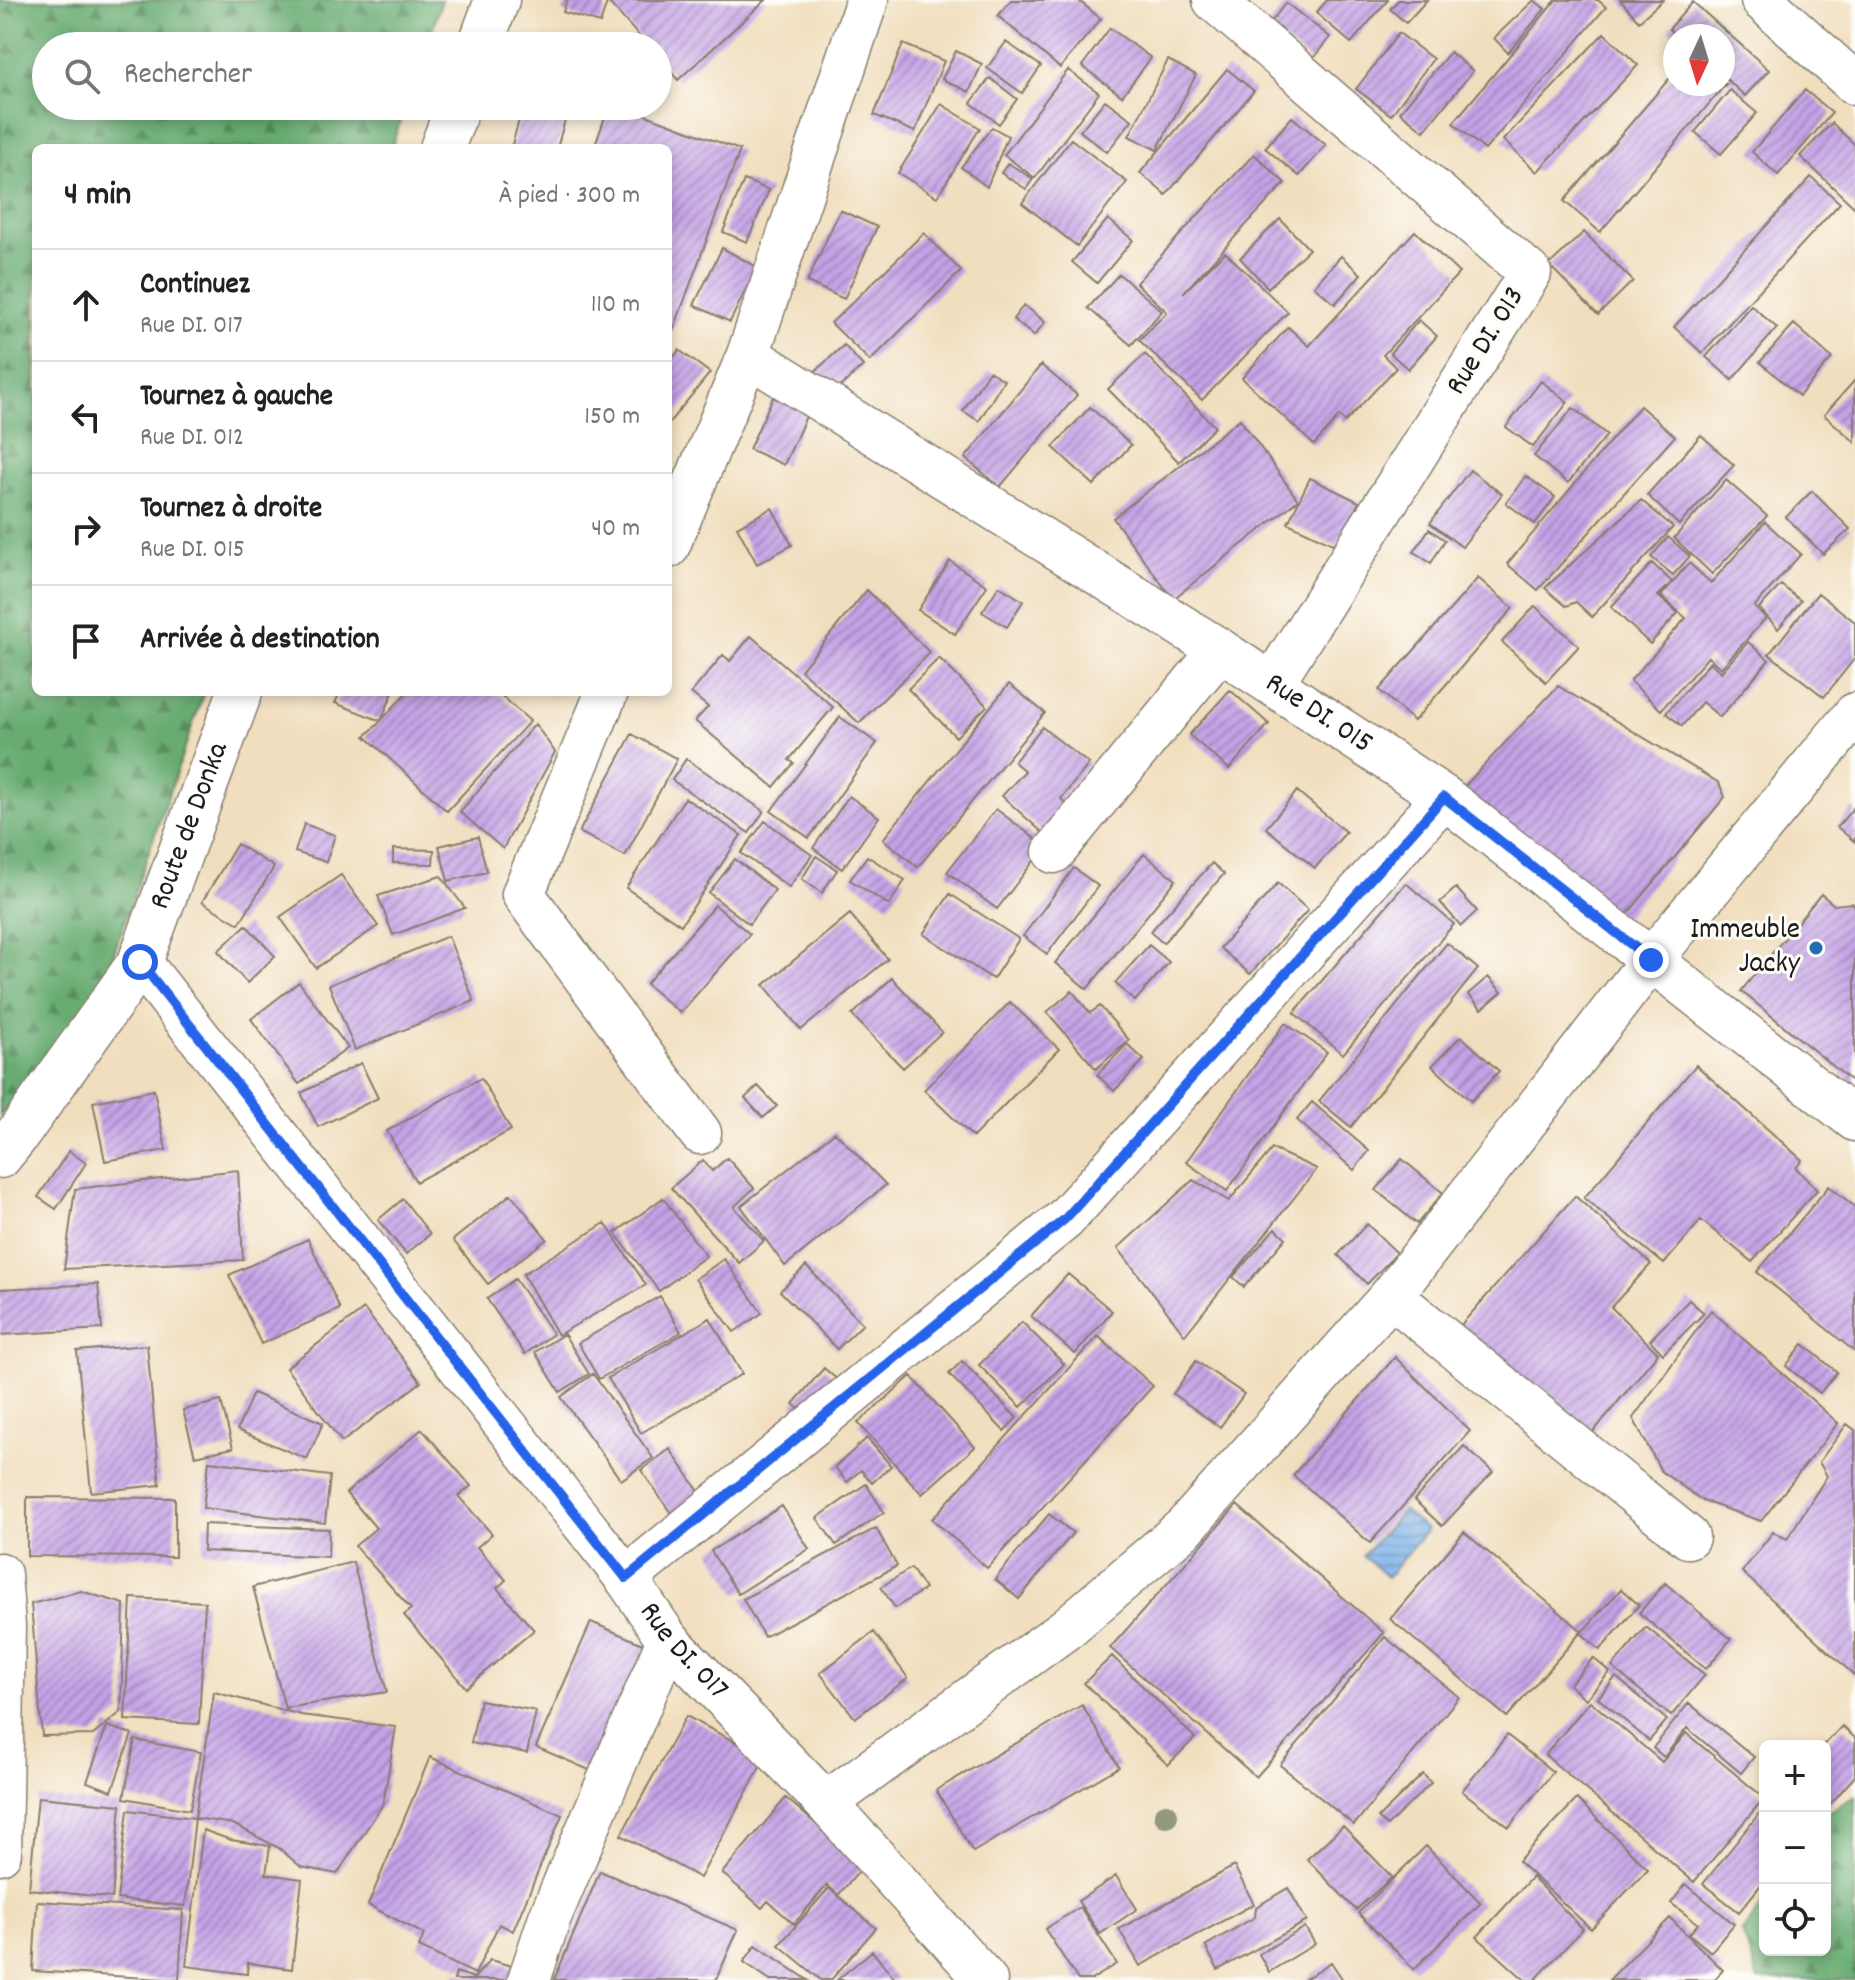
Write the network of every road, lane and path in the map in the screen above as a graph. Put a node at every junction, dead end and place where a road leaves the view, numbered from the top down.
1 (497, 0) edge
2 (867, 0) edge
3 (1214, 0) edge
4 (1762, 0) edge
5 (485, 32) edge
6 (1855, 84) edge
7 (453, 120) edge
8 (444, 144) edge
9 (748, 355) junction
10 (672, 537) edge
11 (1220, 650) junction
12 (1272, 684) junction
13 (239, 696) edge
14 (605, 696) edge
15 (1855, 714) edge
16 (1444, 797) junction
17 (1054, 852) dead end
18 (1651, 960) junction
19 (140, 962) junction
20 (1855, 1120) edge
21 (700, 1133) dead end
22 (0, 1156) edge
23 (1391, 1296) junction
24 (1688, 1537) dead end
25 (0, 1574) edge
26 (626, 1578) junction
27 (2, 1628) edge
28 (668, 1640) junction
29 (826, 1803) junction
30 (0, 1853) edge
31 (529, 1980) edge
32 (986, 1980) edge

1 - 5 main road
2 - 9 street
3 - 12 street, Rue DI. 013
4 - 6 street
7 - 8 main road
9 - 10 street
9 - 11 street, Rue DI. 015
11 - 12 street, Rue DI. 015
11 - 17 street
12 - 16 street, Rue DI. 015
13 - 19 main road, Route de Donka
14 - 21 street
15 - 18 street
16 - 18 street, Rue DI. 015
16 - 26 street
18 - 20 street, Rue DI. 015
18 - 23 street
19 - 22 main road, Route de Donka
19 - 26 street, Rue DI. 017
23 - 24 street
23 - 29 street
25 - 27 street
26 - 28 street, Rue DI. 017
27 - 30 street
28 - 29 street, Rue DI. 017
28 - 31 street
29 - 32 street, Rue DI. 017

